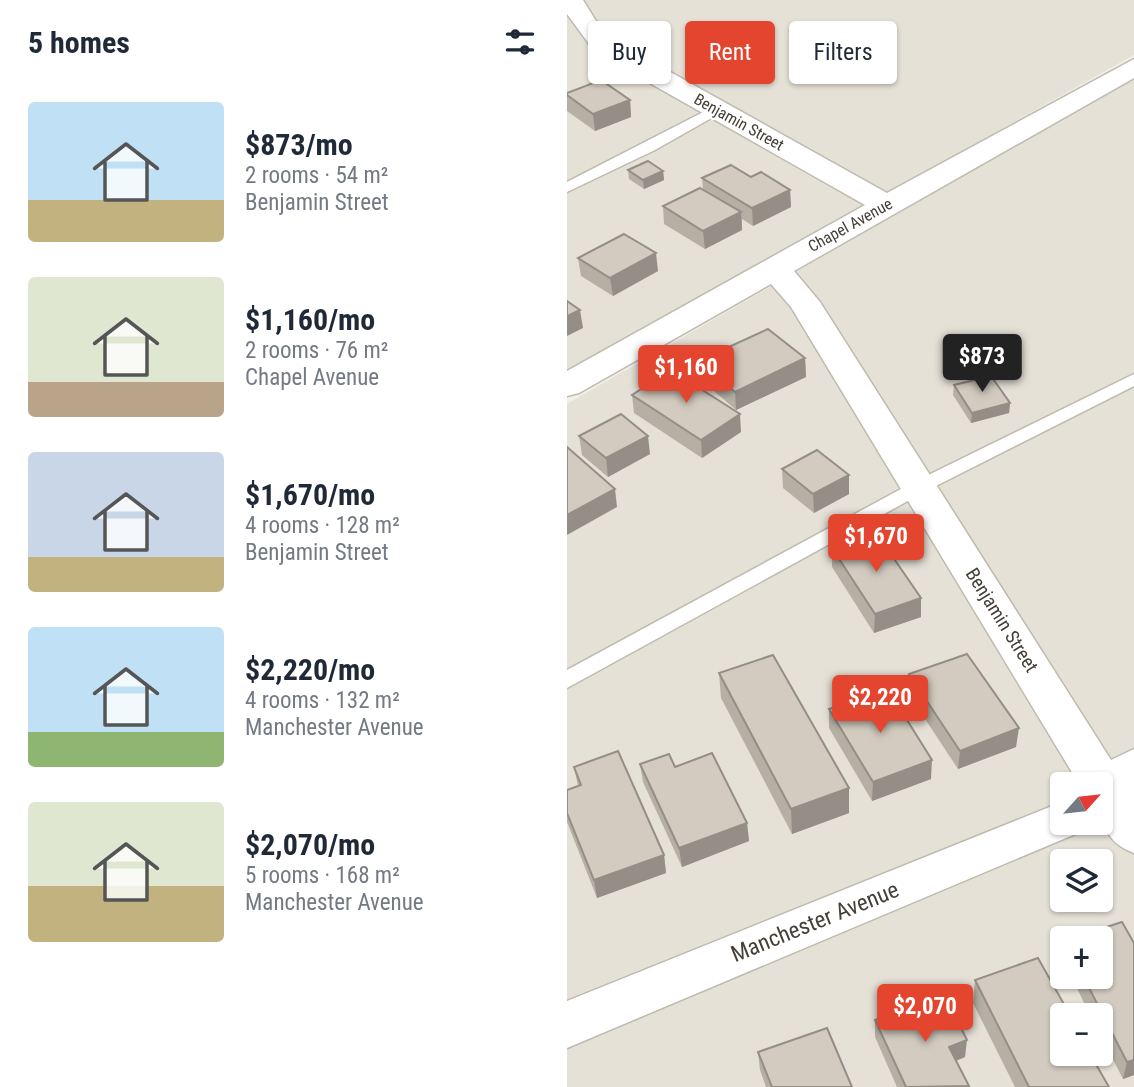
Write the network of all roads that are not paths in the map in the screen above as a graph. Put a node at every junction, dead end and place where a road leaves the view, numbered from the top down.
1 (571, 0) edge
2 (1134, 67) edge
3 (717, 109) junction
4 (567, 188) edge
5 (887, 205) junction
6 (774, 268) junction
7 (1134, 379) edge
8 (567, 385) edge
9 (919, 487) junction
10 (567, 680) edge
11 (1106, 772) edge
12 (1113, 782) edge
13 (1050, 825) edge
14 (1134, 834) edge
15 (567, 1025) edge

1 - 3 street, Benjamin Street
2 - 5 street, Chapel Avenue
3 - 4 lane
3 - 5 street, Benjamin Street
5 - 6 street, Chapel Avenue
6 - 8 street, Chapel Avenue
6 - 9 street, Benjamin Street
7 - 9 lane
9 - 10 lane
9 - 11 street, Benjamin Street
12 - 14 street, Benjamin Street
13 - 15 street, Manchester Avenue

